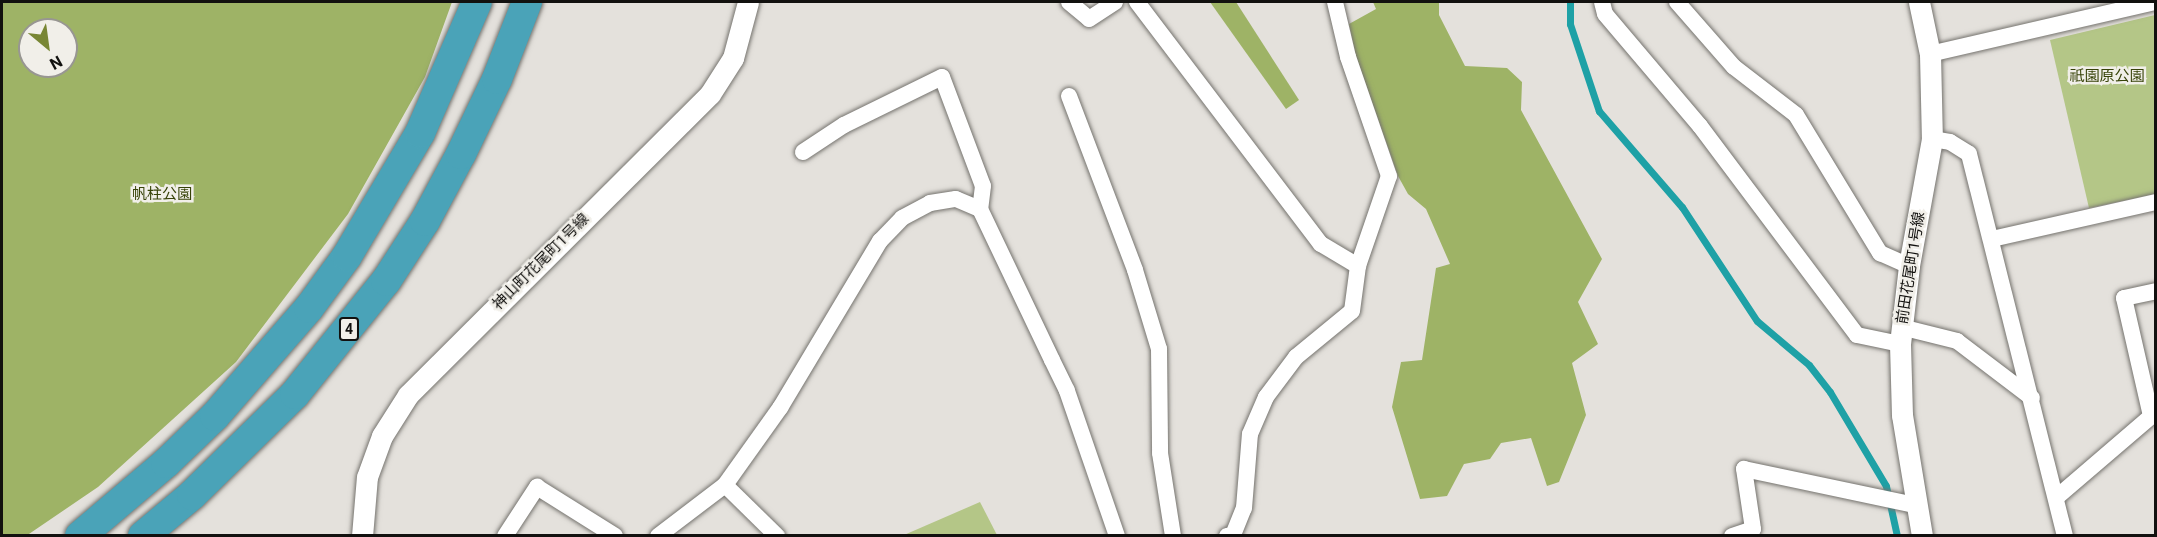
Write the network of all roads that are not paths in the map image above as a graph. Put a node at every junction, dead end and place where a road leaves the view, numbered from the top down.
1 (477, 2) edge
2 (527, 2) edge
3 (748, 2) edge
4 (1069, 2) edge
5 (1115, 2) edge
6 (1137, 2) edge
7 (1335, 2) edge
8 (1602, 2) edge
9 (1677, 2) edge
10 (1919, 2) edge
11 (2156, 2) edge
12 (1930, 54) junction
13 (1069, 96) dead end
14 (1932, 139) junction
15 (803, 152) dead end
16 (2156, 202) edge
17 (980, 209) junction
18 (1992, 239) junction
19 (1358, 266) junction
20 (1909, 266) junction
21 (2156, 291) edge
22 (1901, 335) junction
23 (2032, 398) junction
24 (2153, 414) edge
25 (724, 485) junction
26 (2056, 496) junction
27 (1897, 502) junction
28 (80, 536) edge
29 (143, 536) edge
30 (362, 536) edge
31 (505, 536) edge
32 (615, 536) edge
33 (658, 536) edge
34 (777, 536) edge
35 (1117, 536) edge
36 (1173, 536) edge
37 (1227, 536) edge
38 (1732, 536) edge
39 (1922, 536) edge
40 (2065, 536) edge

1 - 28 highway
2 - 29 highway, 4
3 - 30 street, 神山町花尾町1号線
4 - 5 street
6 - 19 street
7 - 19 street
8 - 22 street
9 - 20 street
10 - 12 street, 前田花尾町1号線
11 - 12 street
12 - 14 street, 前田花尾町1号線
13 - 36 street
14 - 18 street
14 - 20 street, 前田花尾町1号線
15 - 17 street
16 - 18 street
17 - 25 street
17 - 35 street
18 - 23 street
19 - 37 street
20 - 22 street, 前田花尾町1号線
21 - 24 street
22 - 23 street
22 - 27 street, 前田花尾町1号線
23 - 26 street
24 - 26 street
25 - 33 street
25 - 34 street
26 - 40 street
27 - 38 street
27 - 39 street, 前田花尾町1号線
31 - 32 street

